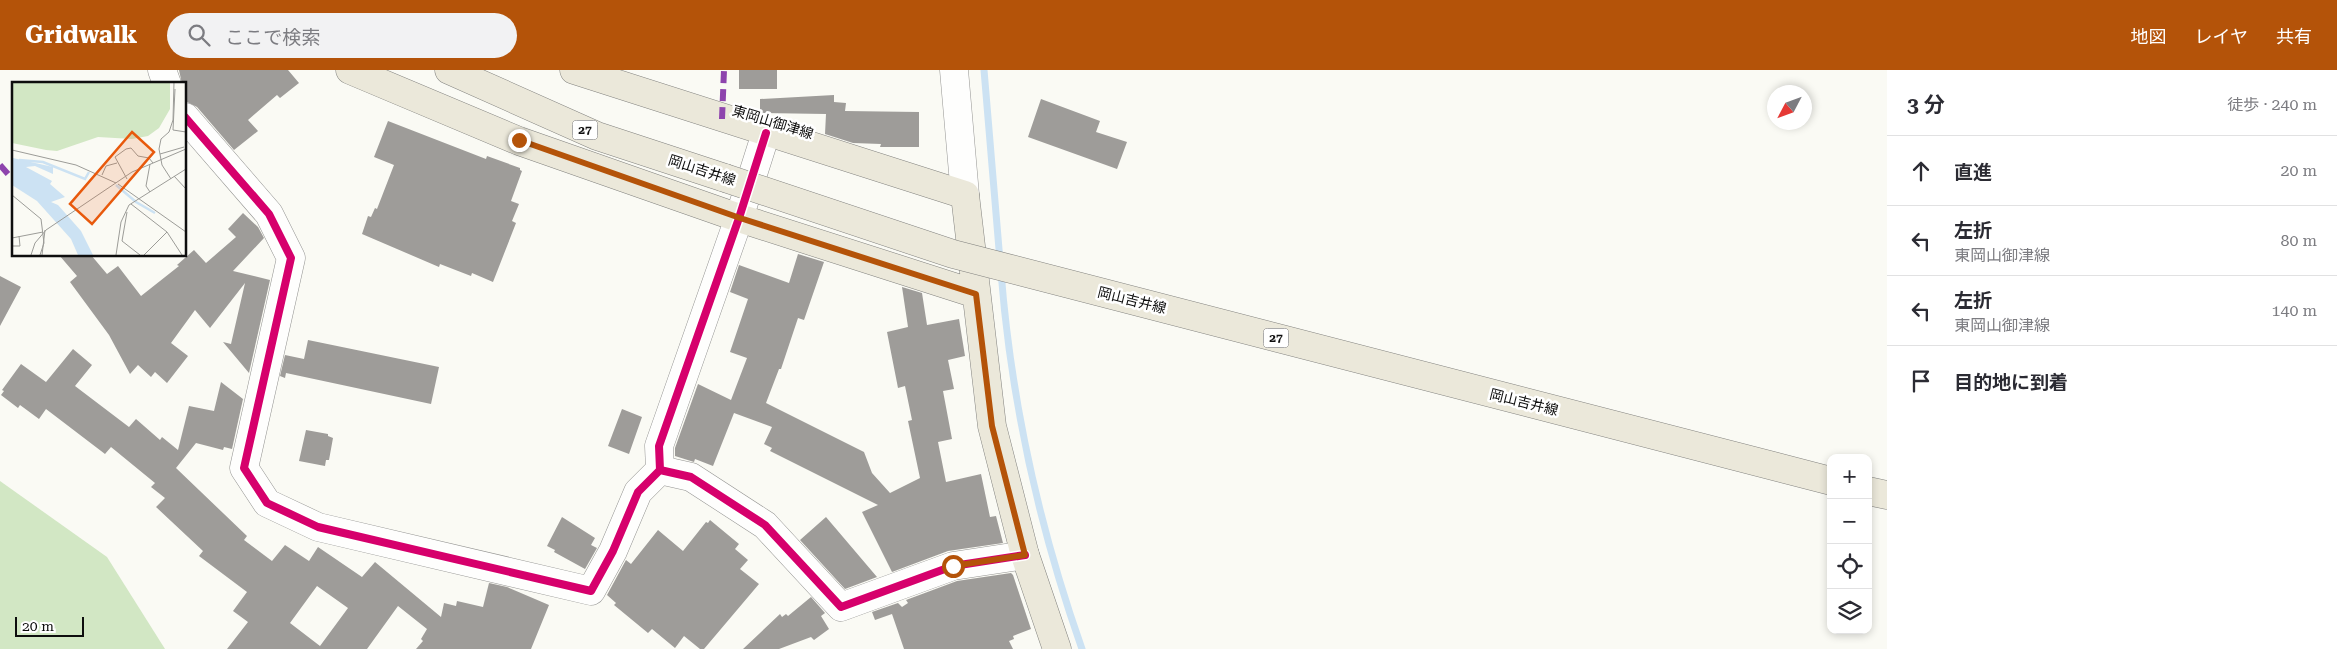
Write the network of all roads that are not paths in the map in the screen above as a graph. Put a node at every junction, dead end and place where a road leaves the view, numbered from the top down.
1 (162, 70) edge
2 (350, 70) edge
3 (449, 70) edge
4 (574, 70) edge
5 (954, 70) edge
6 (166, 82) edge
7 (186, 118) edge
8 (766, 132) junction
9 (965, 196) junction
10 (740, 218) junction
11 (976, 294) junction
12 (660, 470) junction
13 (1827, 480) edge
14 (1872, 491) edge
15 (1887, 495) edge
16 (1025, 555) junction
17 (1057, 649) edge

1 - 6 street
2 - 10 main road
3 - 13 main road, 岡山吉井線 / 27, bridge
4 - 8 main road, 東岡山御津線
5 - 9 street
7 - 12 street
8 - 9 main road, 東岡山御津線
8 - 10 street
9 - 11 main road
10 - 11 main road
10 - 12 street
11 - 16 main road
12 - 16 street
14 - 15 main road
16 - 17 main road

